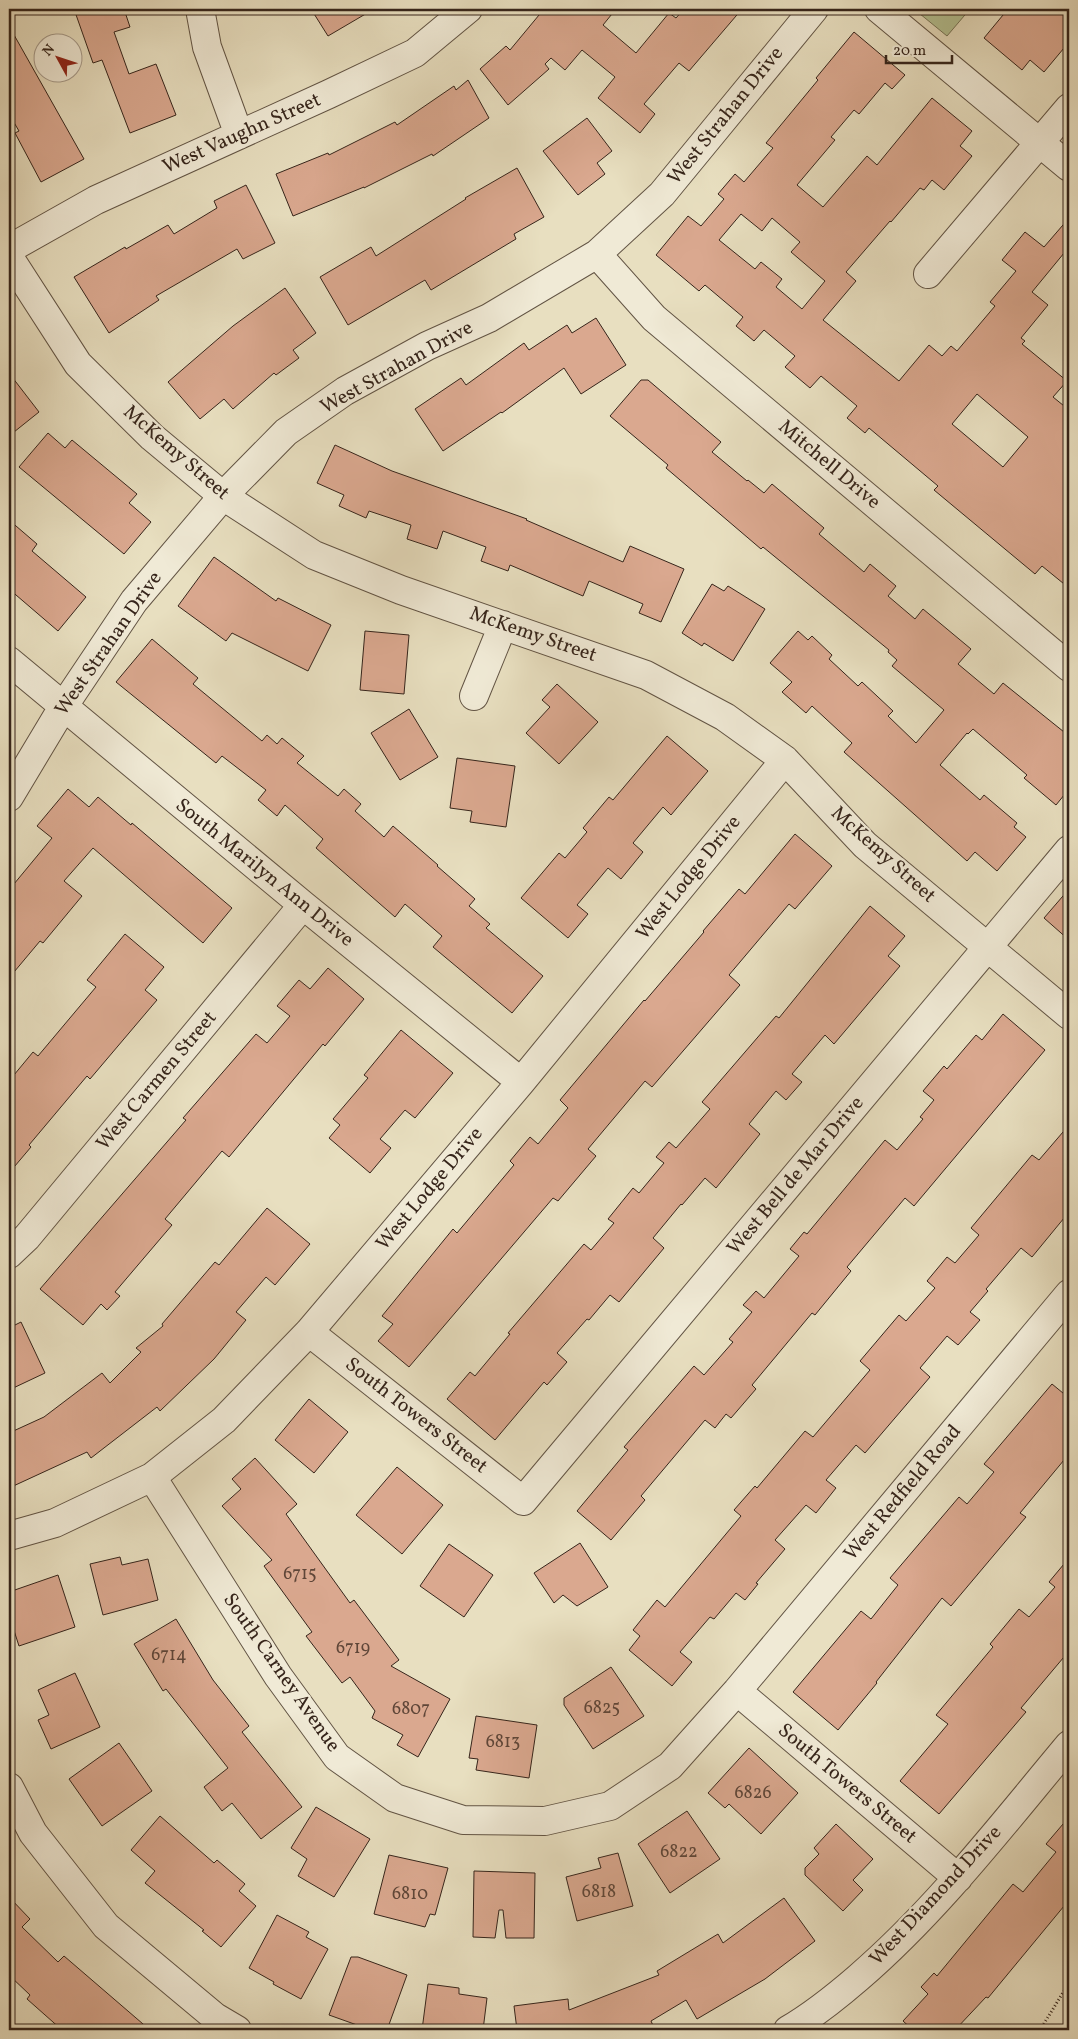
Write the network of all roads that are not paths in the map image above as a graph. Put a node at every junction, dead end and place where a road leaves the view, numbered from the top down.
1 (200, 9) edge
2 (468, 9) edge
3 (814, 9) edge
4 (879, 9) edge
5 (1069, 108) edge
6 (239, 135) junction
7 (1040, 143) junction
8 (1069, 167) edge
9 (9, 249) edge
10 (597, 254) junction
11 (9, 257) edge
12 (928, 274) dead end
13 (222, 496) junction
14 (503, 625) junction
15 (9, 661) edge
16 (1069, 667) edge
17 (474, 696) dead end
18 (63, 707) junction
19 (785, 760) junction
20 (9, 797) edge
21 (1069, 850) edge
22 (303, 905) junction
23 (988, 948) junction
24 (1069, 1015) edge
25 (521, 1082) junction
26 (9, 1254) edge
27 (1069, 1294) edge
28 (309, 1332) junction
29 (152, 1477) junction
30 (523, 1501) joint
31 (9, 1536) edge
32 (737, 1691) junction
33 (1069, 1745) edge
34 (9, 1787) edge
35 (958, 1878) junction
36 (237, 2030) edge
37 (788, 2030) edge

1 - 6 street
2 - 6 street, West Vaughn Street
3 - 10 street, West Strahan Drive
4 - 7 street
5 - 7 street
6 - 9 street, West Vaughn Street
7 - 8 street
7 - 12 street
10 - 13 street, West Strahan Drive
10 - 16 street, Mitchell Drive
11 - 13 street, McKemy Street
13 - 14 street, McKemy Street
13 - 18 street, West Strahan Drive
14 - 17 street
14 - 19 street, McKemy Street
15 - 18 street, South Marilyn Ann Drive
18 - 20 street, West Strahan Drive
18 - 22 street, South Marilyn Ann Drive
19 - 23 street, McKemy Street
19 - 25 street, West Lodge Drive
21 - 23 street, West Bell de Mar Drive
22 - 25 street, South Marilyn Ann Drive
22 - 26 street, West Carmen Street
23 - 24 street, McKemy Street
23 - 30 street, West Bell de Mar Drive
25 - 28 street, West Lodge Drive
27 - 32 street, West Redfield Road
28 - 29 street, West Lodge Drive
28 - 30 street, South Towers Street
29 - 31 street, West Lodge Drive
29 - 32 street, South Carney Avenue
32 - 35 street, South Towers Street
33 - 35 street, West Diamond Drive
34 - 36 street
35 - 37 street, West Diamond Drive

